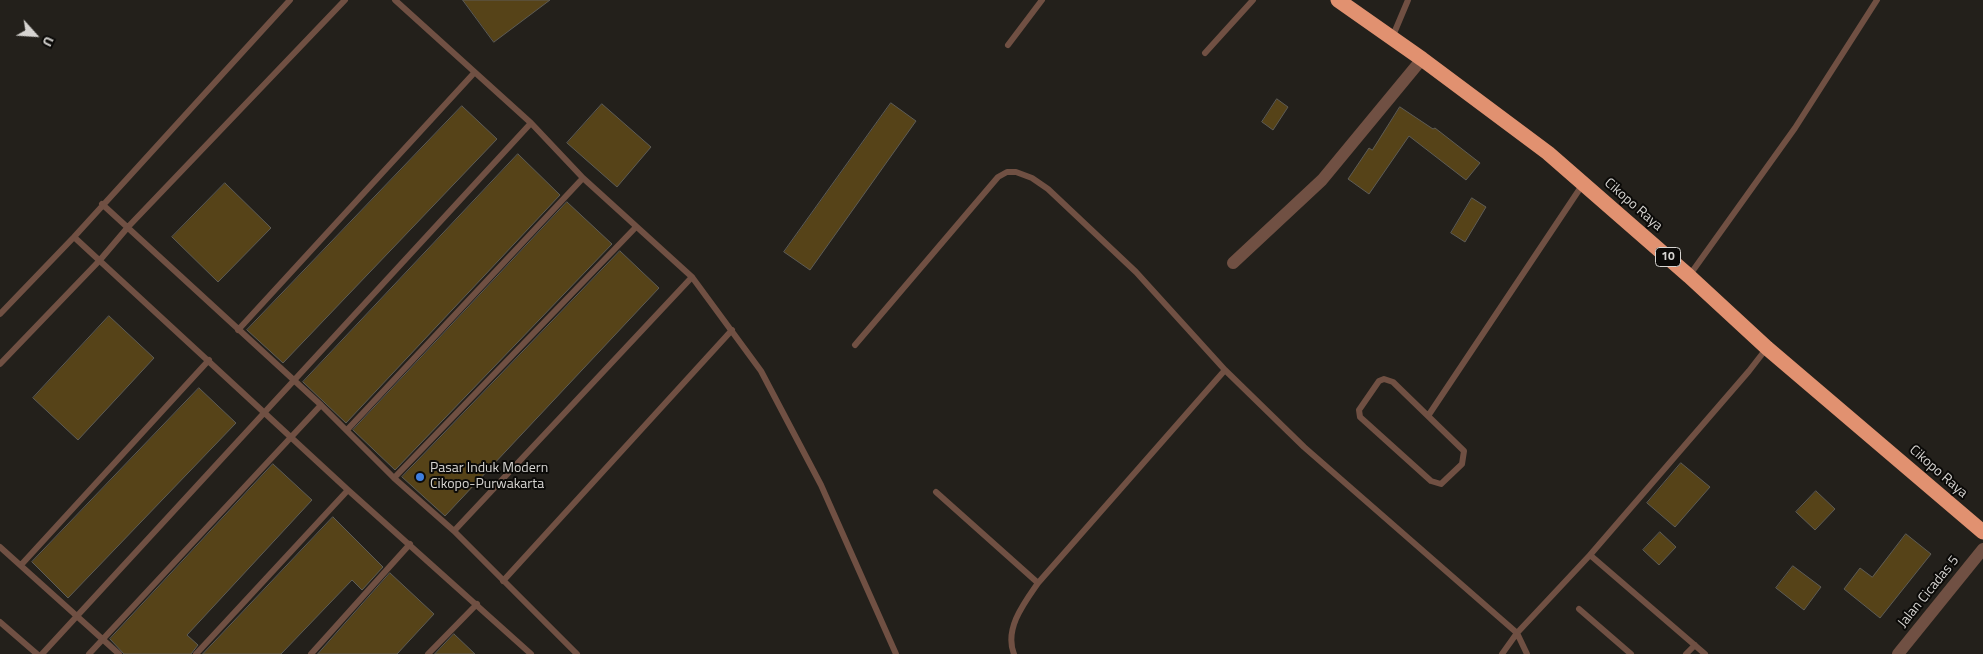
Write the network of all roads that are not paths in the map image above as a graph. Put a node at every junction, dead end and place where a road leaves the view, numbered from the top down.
1 (290, 0) edge
2 (345, 0) edge
3 (395, 0) edge
4 (1042, 0) edge
5 (1253, 0) edge
6 (1338, 0) edge
7 (1408, 0) edge
8 (1878, 0) edge
9 (1392, 38) junction
10 (1008, 45) dead end
11 (1205, 53) dead end
12 (1422, 59) junction
13 (474, 73) junction
14 (531, 123) junction
15 (583, 178) junction
16 (1584, 184) junction
17 (102, 204) junction
18 (128, 227) junction
19 (636, 228) junction
20 (74, 237) junction
21 (100, 260) junction
22 (1233, 263) dead end
23 (1689, 276) junction
24 (692, 277) junction
25 (0, 314) edge
26 (238, 330) junction
27 (732, 330) junction
28 (855, 345) dead end
29 (1767, 348) junction
30 (209, 360) junction
31 (0, 364) edge
32 (1225, 370) junction
33 (294, 380) junction
34 (321, 405) junction
35 (264, 411) junction
36 (1428, 416) junction
37 (347, 430) junction
38 (292, 436) junction
39 (394, 478) junction
40 (348, 490) junction
41 (936, 492) dead end
42 (454, 531) junction
43 (1983, 532) edge
44 (410, 544) junction
45 (0, 547) edge
46 (1983, 548) edge
47 (1590, 555) junction
48 (21, 565) junction
49 (503, 581) junction
50 (1038, 584) junction
51 (477, 604) junction
52 (1579, 609) dead end
53 (77, 616) junction
54 (0, 622) edge
55 (1517, 633) junction
56 (102, 639) junction
57 (1695, 645) junction
58 (37, 654) edge
59 (42, 654) edge
60 (89, 654) edge
61 (119, 654) edge
62 (196, 654) edge
63 (311, 654) edge
64 (428, 654) edge
65 (532, 654) edge
66 (577, 654) edge
67 (896, 654) edge
68 (1014, 654) edge
69 (1502, 654) edge
70 (1527, 654) edge
71 (1631, 654) edge
72 (1686, 654) edge
73 (1705, 654) edge
74 (1898, 654) edge

1 - 17 lane
2 - 18 lane
3 - 13 lane
4 - 10 lane
5 - 11 lane
6 - 9 highway, Cikopo Raya / 10
7 - 9 lane
8 - 23 lane
9 - 12 highway, Cikopo Raya / 10
12 - 16 highway, Cikopo Raya / 10
12 - 22 street
13 - 14 lane
13 - 26 lane
14 - 15 lane
14 - 33 lane
15 - 19 lane
15 - 37 lane
16 - 23 highway, Cikopo Raya / 10
16 - 36 lane
17 - 18 lane
17 - 20 lane
18 - 21 lane
18 - 26 lane
19 - 24 lane
19 - 39 lane
20 - 21 lane
20 - 25 lane
21 - 30 lane
21 - 31 lane
23 - 29 highway, Cikopo Raya / 10
24 - 27 lane
24 - 42 lane
26 - 33 lane
27 - 49 lane
27 - 67 lane
28 - 32 lane
29 - 43 highway, Cikopo Raya / 10
29 - 47 lane
30 - 35 lane
30 - 48 lane
32 - 50 lane
32 - 55 lane
33 - 34 lane
33 - 35 lane
34 - 37 lane
34 - 38 lane
35 - 38 lane
35 - 53 lane
36 - 36 lane
37 - 39 lane
38 - 40 lane
38 - 56 lane
39 - 42 lane
40 - 44 lane
40 - 62 lane
41 - 50 lane
42 - 49 lane
44 - 51 lane
44 - 63 lane
45 - 48 lane
46 - 74 street, Jalan Cicadas 5
47 - 55 lane
47 - 57 lane
48 - 53 lane
49 - 66 lane
50 - 68 lane
51 - 64 lane
51 - 65 lane
52 - 71 lane
53 - 56 lane
53 - 59 lane
54 - 58 lane
55 - 69 lane
55 - 70 lane
56 - 60 lane
56 - 61 lane
57 - 72 lane
57 - 73 lane

